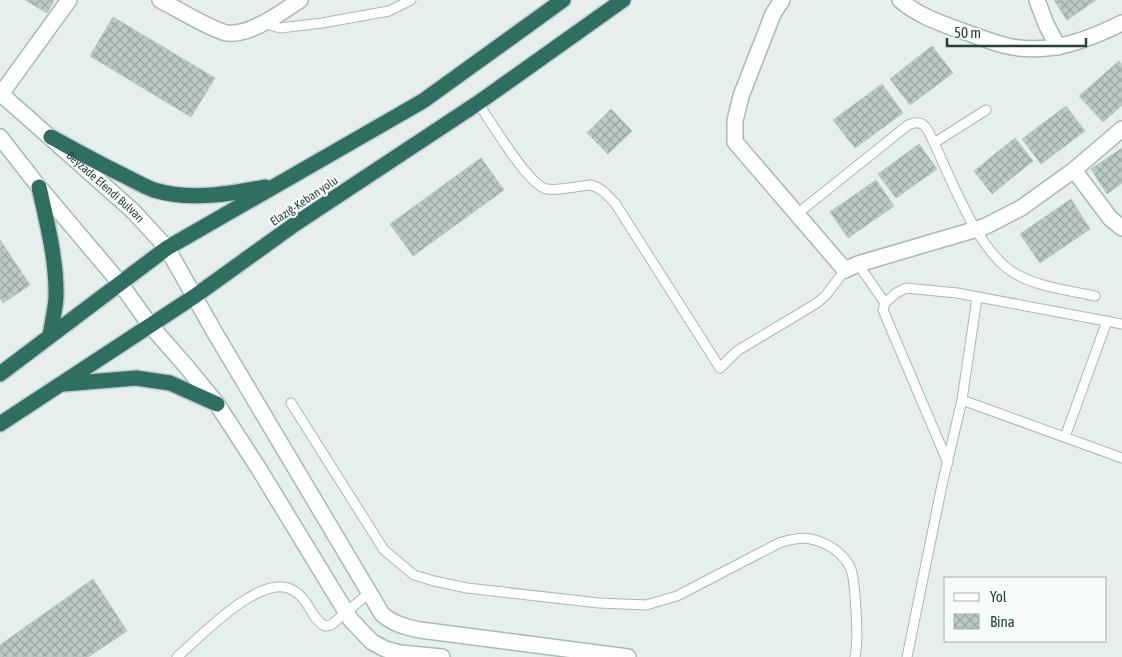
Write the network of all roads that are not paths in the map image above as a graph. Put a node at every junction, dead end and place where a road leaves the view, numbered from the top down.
1 (69, 0) edge
2 (160, 0) edge
3 (300, 0) edge
4 (411, 0) edge
5 (563, 0) edge
6 (624, 0) edge
7 (782, 0) edge
8 (900, 0) edge
9 (1037, 0) edge
10 (263, 23) junction
11 (1122, 23) edge
12 (1058, 47) junction
13 (0, 93) edge
14 (478, 103) junction
15 (986, 110) dead end
16 (1122, 129) edge
17 (0, 137) edge
18 (51, 137) junction
19 (934, 143) junction
20 (1074, 170) junction
21 (281, 183) junction
22 (39, 187) junction
23 (797, 214) junction
24 (1120, 225) edge
25 (976, 230) junction
26 (167, 248) junction
27 (852, 267) junction
28 (120, 283) junction
29 (195, 296) junction
30 (1095, 296) dead end
31 (977, 298) junction
32 (885, 303) junction
33 (1107, 321) junction
34 (1122, 324) edge
35 (150, 325) junction
36 (50, 336) junction
37 (0, 374) edge
38 (60, 385) junction
39 (962, 400) junction
40 (291, 403) dead end
41 (217, 404) junction
42 (0, 424) edge
43 (1065, 436) junction
44 (1122, 458) edge
45 (948, 463) junction
46 (369, 593) junction
47 (347, 613) junction
48 (177, 657) edge
49 (442, 657) edge
50 (628, 657) edge
51 (855, 657) edge
52 (907, 657) edge

1 - 13 main road
2 - 10 main road
3 - 10 main road
4 - 10 lane
5 - 21 highway, Elazığ-Keban yolu
6 - 14 highway, Elazığ-Keban yolu
7 - 23 main road
8 - 12 main road
9 - 12 main road
11 - 12 main road
13 - 18 main road, Beyzade Efendi Bulvarı
14 - 27 lane
14 - 29 highway, Elazığ-Keban yolu
15 - 19 lane
16 - 20 main road
17 - 22 main road
18 - 21 highway
18 - 26 main road, Beyzade Efendi Bulvarı
19 - 23 lane
19 - 25 lane
20 - 24 main road
20 - 25 main road
21 - 26 highway, Elazığ-Keban yolu
22 - 28 main road
22 - 36 highway
23 - 27 main road
25 - 27 main road
25 - 30 lane
26 - 28 highway, Elazığ-Keban yolu
26 - 29 main road, Beyzade Efendi Bulvarı
27 - 32 lane
28 - 35 main road
28 - 36 highway, Elazığ-Keban yolu
29 - 35 highway, Elazığ-Keban yolu
29 - 46 main road, Beyzade Efendi Bulvarı
31 - 32 lane
31 - 33 lane
31 - 39 lane
32 - 45 lane
33 - 34 lane
33 - 43 lane
35 - 38 highway, Elazığ-Keban yolu
35 - 41 main road
36 - 37 highway, Elazığ-Keban yolu
38 - 41 highway
38 - 42 highway, Elazığ-Keban yolu
39 - 43 lane
39 - 45 lane
40 - 51 lane
41 - 47 main road
43 - 44 lane
45 - 52 lane
46 - 47 lane
46 - 50 main road, Beyzade Efendi Bulvarı
47 - 48 lane
47 - 49 main road

